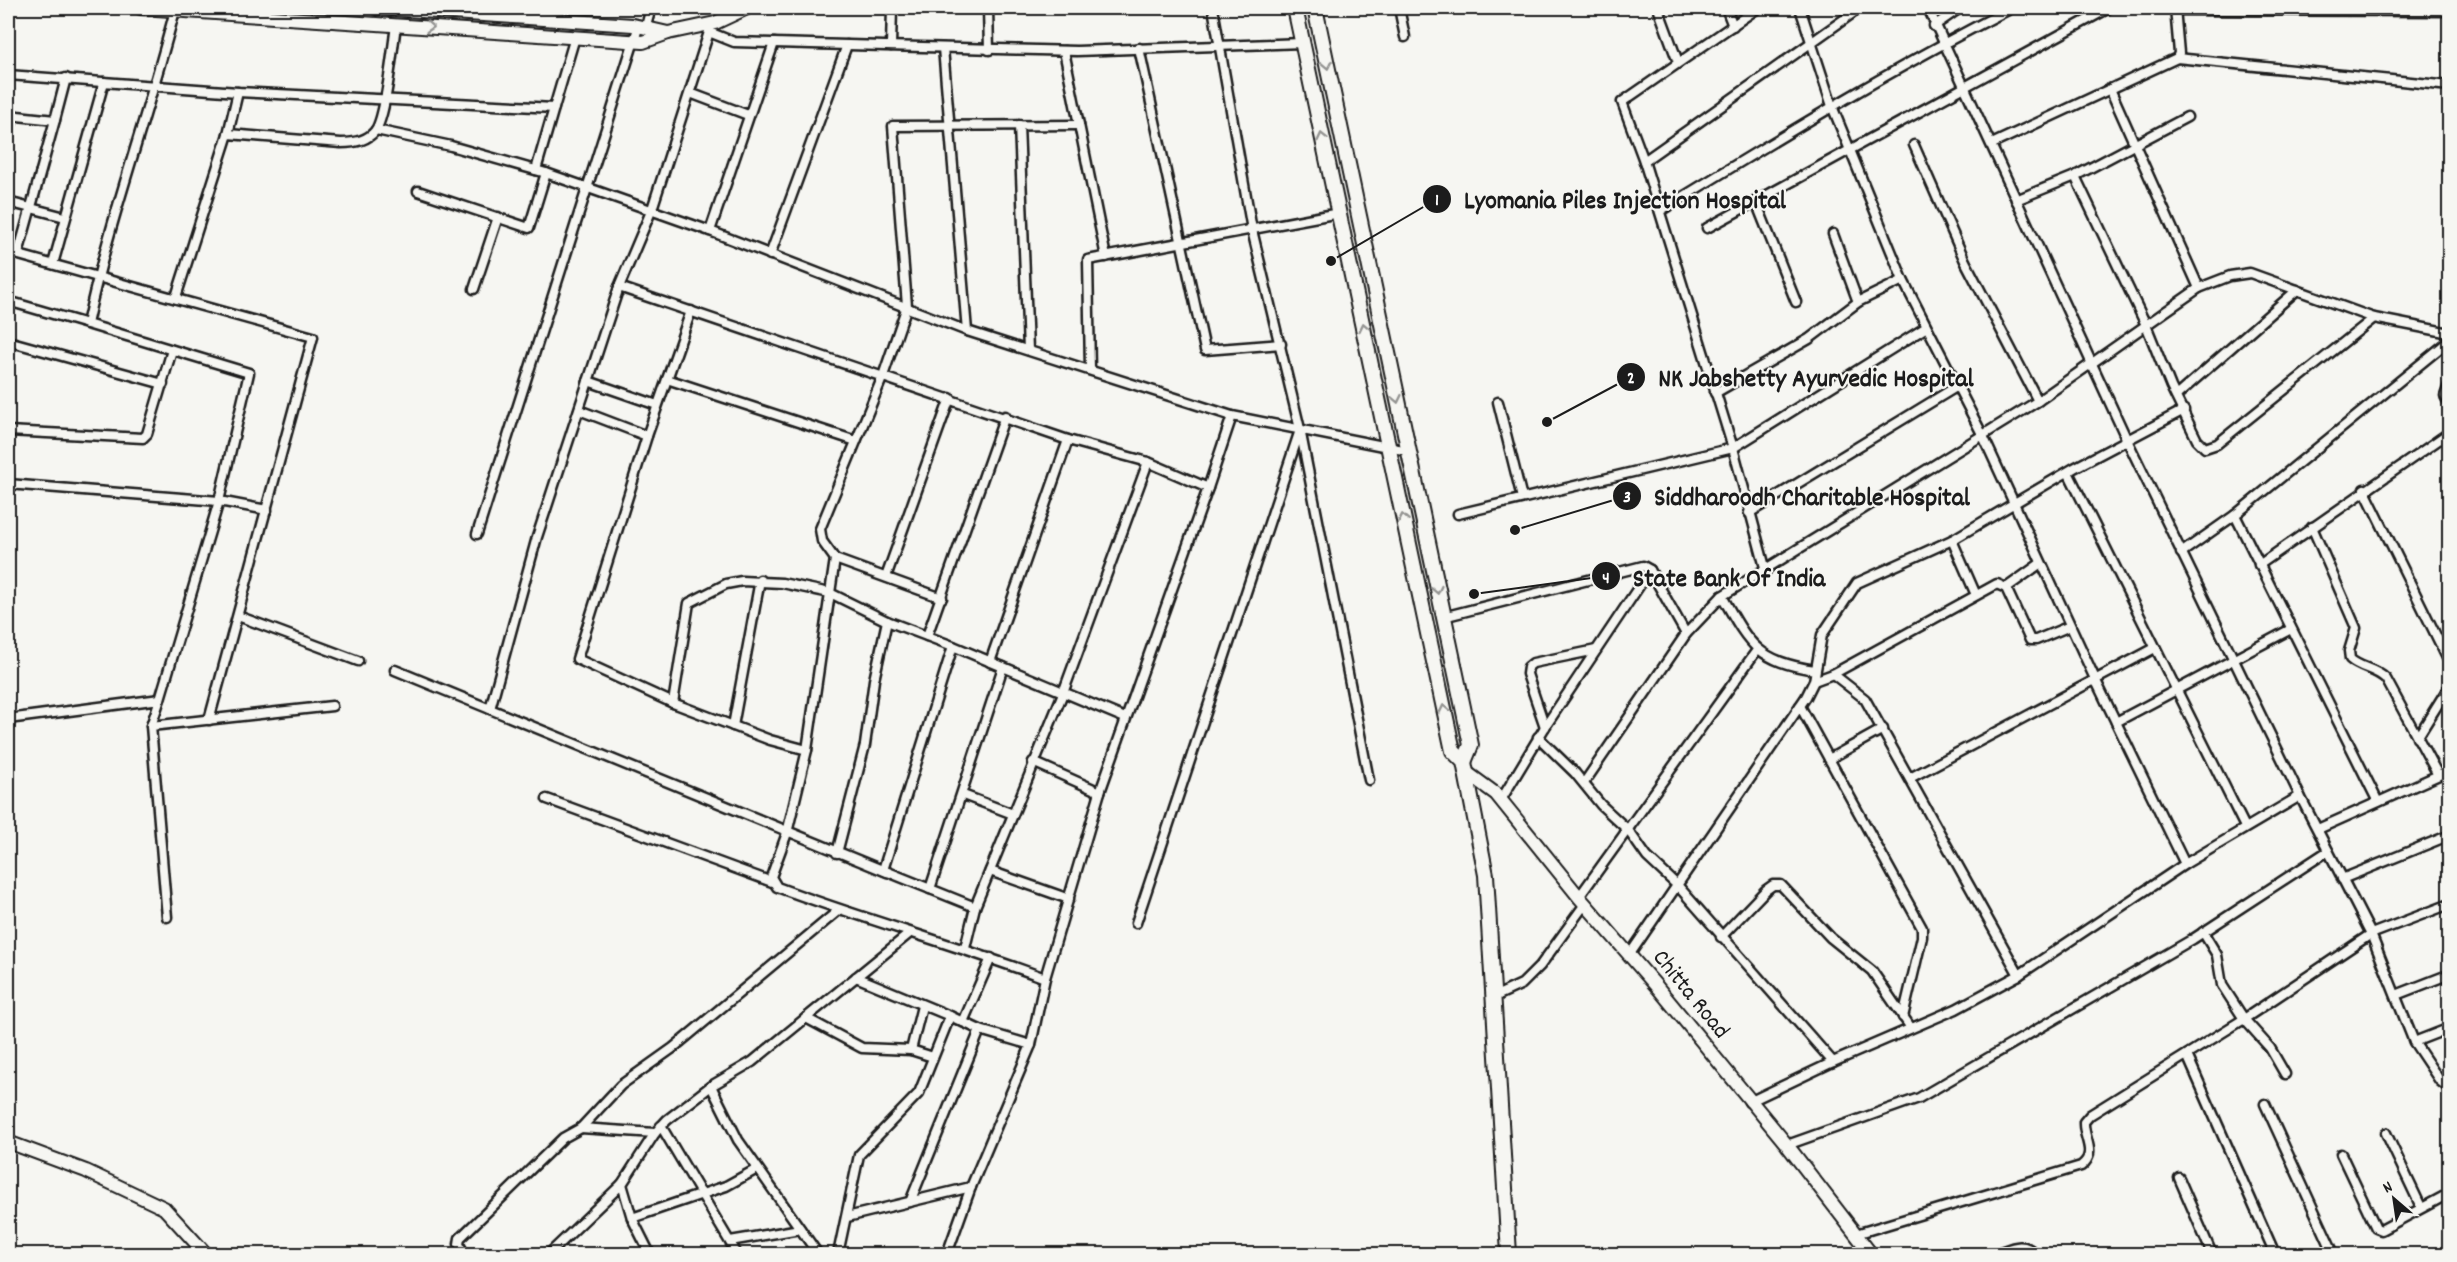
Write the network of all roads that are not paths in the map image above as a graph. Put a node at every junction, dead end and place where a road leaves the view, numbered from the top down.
1 (141, 8) edge
2 (376, 8) edge
3 (651, 8) edge
4 (747, 8) edge
5 (892, 8) edge
6 (988, 8) edge
7 (1213, 8) edge
8 (1295, 8) edge
9 (1315, 8) edge
10 (1399, 8) edge
11 (1658, 8) edge
12 (1726, 8) edge
13 (1758, 8) edge
14 (1800, 8) edge
15 (1860, 8) edge
16 (1928, 8) edge
17 (1960, 8) edge
18 (2012, 8) edge
19 (2109, 8) edge
20 (408, 9) edge
21 (2175, 9) edge
22 (2329, 9) edge
23 (175, 10) junction
24 (2450, 10) edge
25 (396, 25) junction
26 (642, 26) junction
27 (1732, 26) junction
28 (1934, 26) junction
29 (709, 28) junction
30 (668, 33) junction
31 (575, 37) junction
32 (1405, 38) dead end
33 (635, 41) junction
34 (1302, 42) junction
35 (774, 43) junction
36 (1942, 43) junction
37 (1810, 44) junction
38 (847, 45) junction
39 (891, 46) junction
40 (1218, 46) junction
41 (943, 48) junction
42 (1139, 48) junction
43 (989, 50) junction
44 (1064, 51) junction
45 (2176, 58) junction
46 (1678, 62) junction
47 (8, 75) edge
48 (66, 78) junction
49 (105, 82) junction
50 (156, 84) junction
51 (2450, 86) edge
52 (1964, 88) junction
53 (2110, 89) junction
54 (238, 92) junction
55 (690, 93) junction
56 (385, 99) junction
57 (1832, 106) junction
58 (554, 108) junction
59 (748, 115) junction
60 (10, 116) edge
61 (2187, 117) dead end
62 (55, 120) junction
63 (949, 125) junction
64 (1019, 125) junction
65 (1079, 125) junction
66 (376, 130) junction
67 (228, 134) junction
68 (8, 135) edge
69 (1992, 144) junction
70 (2133, 145) junction
71 (1914, 146) dead end
72 (1851, 150) junction
73 (1644, 161) junction
74 (536, 170) junction
75 (546, 173) junction
76 (2074, 176) junction
77 (585, 189) junction
78 (418, 191) dead end
79 (2016, 200) junction
80 (8, 202) edge
81 (1756, 202) junction
82 (30, 208) junction
83 (652, 209) junction
84 (1660, 211) junction
85 (1339, 213) junction
86 (65, 217) junction
87 (498, 217) junction
88 (1707, 228) dead end
89 (1252, 230) junction
90 (710, 231) junction
91 (1833, 234) dead end
92 (1180, 243) junction
93 (8, 252) edge
94 (18, 255) junction
95 (770, 255) junction
96 (1106, 257) junction
97 (53, 264) junction
98 (97, 276) junction
99 (1903, 280) junction
100 (619, 286) junction
101 (2199, 288) junction
102 (474, 290) dead end
103 (2298, 290) junction
104 (176, 297) junction
105 (8, 301) edge
106 (1796, 302) dead end
107 (1858, 302) junction
108 (907, 306) junction
109 (691, 311) junction
110 (2374, 318) junction
111 (87, 324) junction
112 (2146, 325) junction
113 (1925, 328) junction
114 (967, 331) junction
115 (2450, 333) edge
116 (2450, 340) edge
117 (8, 341) edge
118 (1281, 344) junction
119 (172, 350) junction
120 (1028, 350) junction
121 (2092, 364) junction
122 (1090, 370) junction
123 (883, 376) junction
124 (667, 379) junction
125 (588, 381) junction
126 (2450, 382) edge
127 (163, 384) junction
128 (1956, 387) junction
129 (1715, 393) junction
130 (2176, 396) junction
131 (950, 398) junction
132 (2038, 401) junction
133 (1498, 402) dead end
134 (657, 405) junction
135 (2450, 405) edge
136 (2184, 410) junction
137 (579, 411) junction
138 (1005, 416) junction
139 (1232, 416) junction
140 (1300, 429) junction
141 (8, 431) edge
142 (2450, 432) edge
143 (646, 436) junction
144 (1983, 436) junction
145 (1068, 440) junction
146 (2127, 440) junction
147 (856, 441) junction
148 (1388, 445) junction
149 (1734, 448) junction
150 (1408, 451) junction
151 (1148, 462) junction
152 (2068, 472) junction
153 (8, 484) edge
154 (1208, 488) junction
155 (2364, 489) junction
156 (1522, 498) junction
157 (219, 501) junction
158 (2014, 505) junction
159 (267, 510) junction
160 (1749, 513) junction
161 (1458, 514) dead end
162 (2235, 515) junction
163 (2312, 527) junction
164 (477, 534) dead end
165 (1952, 540) junction
166 (2181, 553) junction
167 (835, 559) junction
168 (2041, 563) junction
169 (2259, 565) junction
170 (1650, 570) junction
171 (1766, 571) junction
172 (886, 577) junction
173 (760, 580) junction
174 (2006, 588) junction
175 (831, 593) junction
176 (1976, 595) junction
177 (1722, 596) junction
178 (942, 598) junction
179 (237, 616) junction
180 (1443, 617) junction
181 (887, 621) junction
182 (2070, 626) junction
183 (2291, 629) junction
184 (1686, 634) junction
185 (927, 636) junction
186 (953, 646) junction
187 (2155, 648) junction
188 (1596, 650) junction
189 (1757, 650) junction
190 (2236, 659) junction
191 (358, 661) dead end
192 (990, 662) junction
193 (2450, 664) edge
194 (1003, 667) junction
195 (395, 670) dead end
196 (1815, 670) junction
197 (1833, 674) junction
198 (1814, 681) junction
199 (2096, 681) junction
200 (2450, 685) edge
201 (2176, 689) junction
202 (1063, 693) junction
203 (160, 699) junction
204 (673, 703) junction
205 (332, 706) dead end
206 (1800, 706) junction
207 (490, 708) junction
208 (1125, 718) junction
209 (8, 719) edge
210 (209, 720) junction
211 (2116, 722) junction
212 (151, 726) junction
213 (733, 726) junction
214 (1545, 727) junction
215 (1882, 729) junction
216 (1538, 737) junction
217 (2417, 738) junction
218 (807, 750) junction
219 (1829, 759) junction
220 (1033, 762) junction
221 (1465, 767) junction
222 (2450, 770) edge
223 (2438, 775) junction
224 (1911, 778) junction
225 (1370, 780) dead end
226 (1584, 783) junction
227 (1100, 792) junction
228 (963, 795) junction
229 (2300, 796) junction
230 (547, 799) dead end
231 (1501, 800) junction
232 (2378, 802) junction
233 (1013, 814) junction
234 (2245, 827) junction
235 (2318, 829) junction
236 (1628, 830) junction
237 (787, 833) junction
238 (2450, 836) edge
239 (2328, 851) junction
240 (837, 853) junction
241 (2185, 864) junction
242 (990, 871) junction
243 (887, 872) junction
244 (2342, 879) junction
245 (772, 882) junction
246 (1678, 886) junction
247 (930, 889) junction
248 (1070, 899) junction
249 (1582, 900) junction
250 (2450, 904) edge
251 (975, 907) junction
252 (839, 910) junction
253 (167, 917) dead end
254 (1136, 923) dead end
255 (2203, 932) junction
256 (910, 933) junction
257 (2371, 934) junction
258 (1721, 937) junction
259 (965, 948) junction
260 (1629, 954) junction
261 (991, 958) junction
262 (2450, 974) edge
263 (2019, 975) junction
264 (856, 977) junction
265 (1045, 978) junction
266 (2396, 995) junction
267 (1494, 997) junction
268 (922, 1006) junction
269 (950, 1016) junction
270 (1903, 1017) junction
271 (806, 1018) junction
272 (2244, 1019) junction
273 (963, 1022) junction
274 (1911, 1028) junction
275 (2450, 1028) edge
276 (980, 1030) junction
277 (2415, 1042) junction
278 (1031, 1045) junction
279 (911, 1050) junction
280 (2187, 1055) junction
281 (933, 1057) junction
282 (1833, 1062) junction
283 (2285, 1074) dead end
284 (711, 1086) junction
285 (2449, 1088) edge
286 (1749, 1102) junction
287 (2265, 1104) dead end
288 (581, 1128) junction
289 (658, 1130) junction
290 (2386, 1132) dead end
291 (8, 1142) edge
292 (1787, 1145) junction
293 (2342, 1154) dead end
294 (757, 1169) junction
295 (2179, 1178) dead end
296 (622, 1184) junction
297 (971, 1187) junction
298 (2450, 1193) edge
299 (700, 1194) junction
300 (910, 1202) junction
301 (2421, 1207) junction
302 (847, 1217) junction
303 (632, 1218) junction
304 (800, 1229) junction
305 (1856, 1234) junction
306 (730, 1241) junction
307 (206, 1254) edge
308 (464, 1254) edge
309 (549, 1254) edge
310 (650, 1254) edge
311 (737, 1254) edge
312 (818, 1254) edge
313 (838, 1254) edge
314 (947, 1254) edge
315 (1509, 1254) edge
316 (1871, 1254) edge
317 (1995, 1254) edge
318 (2035, 1254) edge
319 (2212, 1254) edge
320 (2275, 1254) edge
321 (2334, 1254) edge

1 - 23 street
2 - 20 street
3 - 26 street
4 - 29 street
5 - 39 street
6 - 43 street
7 - 40 street
8 - 34 main road
9 -> 150 main road
10 - 32 street
11 - 46 street
12 - 27 street
13 - 27 street
14 - 37 street
15 - 37 street
16 - 28 street
17 - 28 street
18 - 36 street
19 - 52 street
20 - 26 street
21 - 22 street
21 - 45 street
22 - 24 street
23 - 25 street
23 - 50 street
25 -> 31 street
25 - 56 street
26 - 30 street
26 - 33 street
27 - 46 street
28 - 36 street
29 - 30 street
29 - 35 street
29 - 55 street
30 - 33 street
31 - 33 street
31 - 58 street
33 - 77 street
34 - 40 street
85 -> 34 main road
35 - 38 street
35 - 59 street
36 - 52 street
36 - 57 street
37 - 57 street
37 - 73 street
38 - 39 street
38 - 95 street
39 - 41 street
40 - 42 street
40 - 89 street
41 - 43 street
41 - 63 street
42 - 44 street
42 - 92 street
43 - 44 street
44 - 65 street
45 - 51 street
45 - 53 street
46 - 73 street
47 - 48 street
48 - 49 street
48 - 62 street
49 - 50 street
49 - 86 street
50 - 54 street
50 - 98 street
52 - 69 street
52 - 72 street
53 - 69 street
53 - 70 street
54 - 56 street
54 - 67 street
55 - 59 street
55 - 83 street
56 - 58 street
56 - 66 street
57 - 72 street
57 - 84 street
58 - 74 street
59 - 90 street
60 - 62 street
60 - 68 street
61 - 70 street
62 - 82 street
63 - 64 street
63 - 108 street
63 - 114 street
64 - 65 street
64 - 120 street
65 - 96 street
66 - 67 street
66 - 74 street
67 - 104 street
69 - 79 street
70 - 76 street
70 - 101 street
71 - 132 street
72 - 81 street
72 - 99 street
73 - 84 street
74 - 75 street
75 - 77 street
75 - 87 street
76 - 79 street
76 - 112 street
77 - 83 street
77 - 164 street
78 - 87 street
79 - 121 street
80 - 82 street
81 - 88 street
81 - 106 street
82 - 86 street
82 - 94 street
83 - 90 street
83 - 100 street
84 - 129 street
85 - 89 street
148 -> 85 main road
86 - 97 street
87 - 102 street
89 - 92 street
89 - 118 street
90 - 95 street
91 - 107 street
92 - 96 street
92 - 118 street
93 - 94 street
94 - 97 street
95 - 108 street
96 - 122 street
97 - 98 street
98 - 104 street
98 - 111 street
99 - 107 street
99 - 113 street
100 - 109 street
100 - 125 street
101 - 103 street
101 - 112 street
103 - 110 street
103 - 130 street
104 - 159 street
105 - 111 street
107 - 129 street
108 - 114 street
108 - 123 street
109 - 123 street
109 - 124 street
110 - 115 street
110 - 136 street
111 - 119 street
112 - 121 street
112 - 130 street
113 - 128 street
113 - 149 street
114 - 120 street
116 - 162 street
117 - 127 street
118 - 140 street
119 - 127 street
119 - 157 street
120 - 122 street
121 - 132 street
121 - 146 street
122 - 139 street
123 - 131 street
123 - 147 street
124 - 134 street
124 - 147 street
125 - 134 street
125 - 137 street
126 - 135 street
127 - 141 street
128 - 144 street
128 - 160 street
129 - 149 street
130 - 136 street
131 - 138 street
131 - 172 street
132 - 144 street
133 - 156 street
134 - 143 street
136 - 146 street
137 - 143 street
137 - 207 street
138 - 145 street
138 - 178 street
139 - 140 street
139 - 154 street
140 - 148 street
140 - 225 street
140 - 254 street
142 - 155 street
143 - 204 street
144 - 158 street
144 - 171 street
145 - 151 street
145 - 192 street
146 - 152 street
146 - 166 street
147 - 167 street
148 - 150 street
221 -> 148 main road
149 - 156 street
149 - 160 street
150 -> 180 main road
151 - 154 street
151 - 202 street
152 - 158 street
152 - 187 street
153 - 157 street
154 - 208 street
155 - 163 street
155 - 193 street
156 - 161 street
157 - 159 street
157 - 203 street
158 - 165 street
158 - 168 street
159 - 179 street
160 - 171 street
162 - 166 street
162 - 169 street
163 - 169 street
163 - 217 street
165 - 176 street
165 - 196 street
166 - 190 street
167 - 172 street
167 - 175 street
168 - 174 street
168 - 182 street
169 - 183 street
170 - 180 street
170 - 184 street
170 - 188 street
171 - 177 street
172 - 178 street
173 - 175 street
173 - 204 street
173 - 213 street
174 - 176 street
174 - 182 street
175 - 181 street
175 - 218 street
176 - 197 street
177 - 184 street
177 - 189 street
178 - 185 street
179 - 191 street
179 - 210 street
180 - 221 main road
181 - 185 street
181 - 240 street
182 - 199 street
183 - 190 street
183 - 232 street
184 - 226 street
185 - 186 street
186 - 192 street
186 - 243 street
187 - 199 street
187 - 201 street
188 - 214 street
188 - 214 street
189 - 196 street
189 - 236 street
190 - 201 street
190 - 229 street
192 - 194 street
194 - 202 street
194 - 228 street
195 - 207 street
196 - 198 street
197 - 198 street
197 - 215 street
198 - 206 street
199 - 211 street
199 - 224 street
200 - 217 street
201 - 211 street
201 - 234 street
202 - 208 street
202 - 220 street
203 - 209 street
203 - 212 street
204 - 213 street
205 - 210 street
206 - 219 street
206 - 246 street
207 - 237 street
208 - 227 street
210 - 212 street
211 - 241 street
212 - 253 street
213 - 218 street
214 - 216 street
215 - 219 street
215 - 224 street
216 - 226 street
216 - 231 street
217 - 223 street
218 - 237 street
219 - 270 street
220 - 227 street
220 - 233 street
221 - 231 street, Chitta Road
221 - 267 main road
222 - 223 street
223 - 232 street
224 - 263 street
226 - 236 street
227 - 248 street
228 - 233 street
228 - 247 street
229 - 234 street
229 - 235 street
230 - 245 street
231 - 249 street, Chitta Road
232 - 235 street
233 - 242 street
234 - 241 street
235 - 239 street
236 - 246 street
236 - 249 street
237 - 240 street
237 - 245 street
238 - 244 street
239 - 244 street
239 - 255 street
240 - 243 street
241 - 263 street
242 - 248 street
242 - 251 street
243 - 247 street
244 - 257 street
245 - 252 street
246 - 258 street
246 - 260 street
247 - 251 street
248 - 265 street
249 - 260 street, Chitta Road
249 - 267 street
250 - 257 street
251 - 259 street
252 - 256 street
252 - 288 street
255 - 272 street
255 - 292 street
256 - 259 street
256 - 264 street
257 - 266 street
257 - 272 street
258 - 270 street
258 - 282 street
259 - 261 street
260 - 286 street, Chitta Road
261 - 265 street
261 - 273 street
262 - 266 street
263 - 274 street
264 - 268 street
264 - 271 street
265 - 278 street
266 - 277 street
267 - 315 main road
268 - 269 street
268 - 279 street
269 - 273 street
269 - 281 street
270 - 274 street
271 - 279 street
271 - 284 street
272 - 280 street
272 - 283 street
273 - 276 street
274 - 282 street
275 - 277 street
276 - 278 street
276 - 300 street
277 - 285 street
278 - 297 street
279 - 281 street
280 - 305 street
280 - 320 street
281 - 302 street
282 - 286 street
284 - 289 street
284 - 294 street
286 - 292 street, Chitta Road
287 - 321 street
288 - 289 street
288 - 308 street
289 - 296 street
289 - 299 street
290 - 301 street
291 - 307 street
292 - 305 street, Chitta Road
293 - 301 street
294 - 299 street
294 - 304 street
295 - 319 street
296 - 303 street
296 - 309 street
297 - 300 street
297 - 314 street
298 - 301 street
299 - 303 street
299 - 306 street
300 - 302 street
302 - 313 street
303 - 310 street
304 - 306 street
304 - 312 street
305 - 316 street, Chitta Road
306 - 311 street
317 - 318 street

